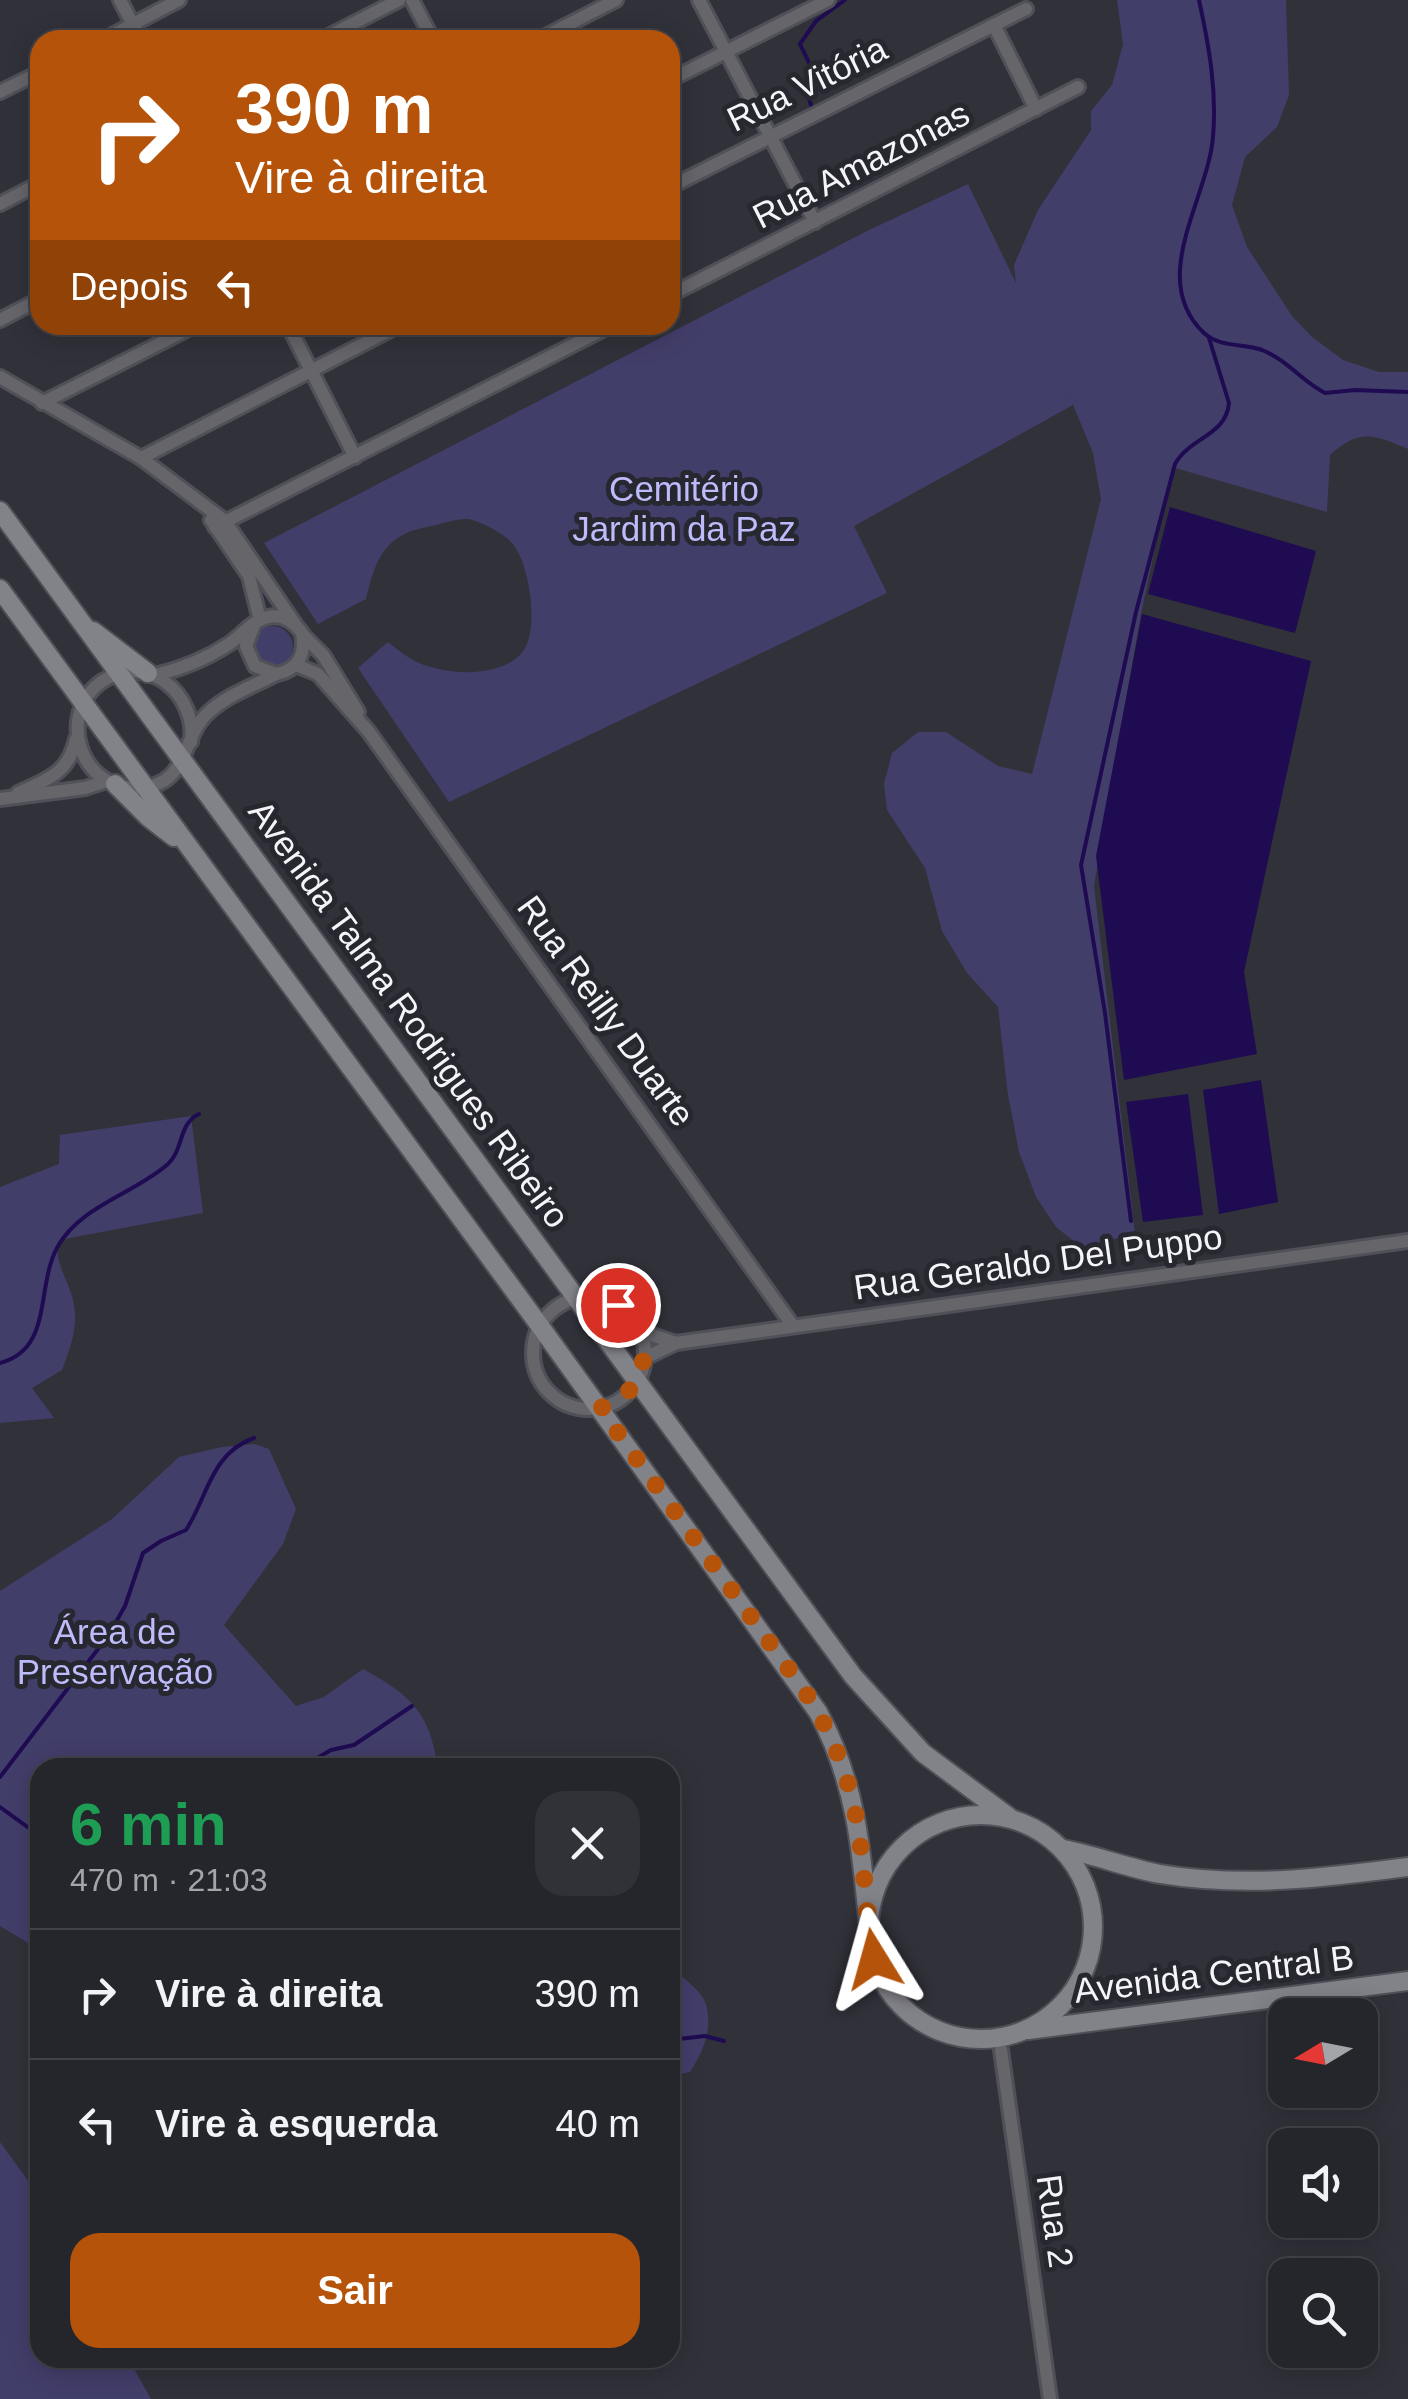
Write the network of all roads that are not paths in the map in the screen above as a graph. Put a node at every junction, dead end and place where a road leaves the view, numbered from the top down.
1 (120, 0) edge
2 (179, 0) edge
3 (399, 0) edge
4 (412, 0) edge
5 (616, 0) edge
6 (699, 0) edge
7 (828, 0) edge
8 (1026, 9) dead end
9 (133, 25) junction
10 (994, 25) junction
11 (123, 30) edge
12 (135, 30) edge
13 (340, 30) edge
14 (428, 30) edge
15 (558, 30) edge
16 (726, 53) junction
17 (680, 75) edge
18 (30, 77) edge
19 (1078, 87) dead end
20 (0, 92) edge
21 (1036, 109) junction
22 (770, 136) junction
23 (680, 181) edge
24 (30, 189) edge
25 (0, 204) edge
26 (815, 222) junction
27 (680, 291) edge
28 (30, 304) edge
29 (0, 320) edge
30 (176, 335) edge
31 (293, 335) edge
32 (380, 335) edge
33 (577, 335) edge
34 (311, 370) junction
35 (0, 378) edge
36 (42, 403) junction
37 (355, 457) junction
38 (142, 458) junction
39 (0, 512) edge
40 (220, 524) junction
41 (0, 589) edge
42 (257, 622) junction
43 (86, 627) junction
44 (298, 629) junction
45 (296, 666) junction
46 (120, 674) junction
47 (151, 674) junction
48 (276, 674) junction
49 (83, 702) junction
50 (76, 731) junction
51 (368, 732) junction
52 (191, 742) junction
53 (184, 760) junction
54 (111, 783) junction
55 (145, 787) junction
56 (4, 799) edge
57 (192, 850) junction
58 (1408, 1241) edge
59 (577, 1298) junction
60 (540, 1326) junction
61 (792, 1326) junction
62 (640, 1331) junction
63 (676, 1343) junction
64 (644, 1358) junction
65 (638, 1380) junction
66 (600, 1408) junction
67 (1009, 1817) junction
68 (1063, 1849) junction
69 (1408, 1867) edge
70 (870, 1930) junction
71 (1408, 1981) edge
72 (1028, 2030) junction
73 (1001, 2050) dead end
74 (1050, 2399) edge

1 - 9 street
2 - 9 street
3 - 13 street
4 - 14 street
5 - 15 street
6 - 16 street
7 - 16 street
8 - 10 street, Rua Vitória
9 - 11 street
9 - 12 street
10 - 21 street
10 - 22 street, Rua Vitória
16 - 17 street
16 - 22 street
18 - 20 street
19 - 21 street, Rua Amazonas
21 - 26 street, Rua Amazonas
22 - 23 street, Rua Vitória
22 - 26 street
24 - 25 street
26 - 27 street, Rua Amazonas
28 - 29 street
30 - 36 street
31 - 34 street
32 - 34 street
33 - 37 street
34 - 37 street
34 - 38 street
35 - 36 street, Rua Reilly Duarte
36 - 38 street, Rua Reilly Duarte
37 - 40 street
38 - 40 street, Rua Reilly Duarte
39 - 43 main road, Avenida Talma Rodrigues Ribeiro
40 - 42 street, Rua Reilly Duarte
40 - 44 street, Rua Reilly Duarte
41 - 49 main road
42 - 44 street
42 - 47 street
42 - 48 street
43 - 46 main road, Avenida Talma Rodrigues Ribeiro
43 - 47 main road
44 - 45 street
44 - 51 street, Rua Reilly Duarte
45 - 48 street
45 - 51 street, Rua Reilly Duarte
46 - 47 street
46 - 49 street
46 - 53 main road, Avenida Talma Rodrigues Ribeiro
47 - 52 street
48 - 52 street
49 - 50 street
49 - 55 main road
50 - 54 street
50 - 56 street
51 - 61 street, Rua Reilly Duarte
52 - 53 street
53 - 55 street
53 - 59 main road, Avenida Talma Rodrigues Ribeiro
54 - 55 street
54 - 56 street
54 - 57 main road
55 - 57 main road
57 - 60 main road
58 - 61 street, Rua Geraldo Del Puppo
59 - 60 street
59 - 62 street
59 - 65 main road, Avenida Talma Rodrigues Ribeiro
60 - 66 main road
60 - 66 street
61 - 63 street, Rua Geraldo Del Puppo
62 - 63 street, Rua Geraldo Del Puppo
62 - 64 street
63 - 64 street, Rua Geraldo Del Puppo
64 - 65 street
65 - 66 street
65 - 67 main road, Avenida Talma Rodrigues Ribeiro
66 - 70 main road
67 - 68 main road, Avenida Central B
67 - 70 main road, Avenida Central B
68 - 69 main road, Avenida Central B
68 - 72 main road, Avenida Central B
70 - 72 main road, Avenida Central B
71 - 72 main road, Avenida Central B
73 - 74 street, Rua 2

